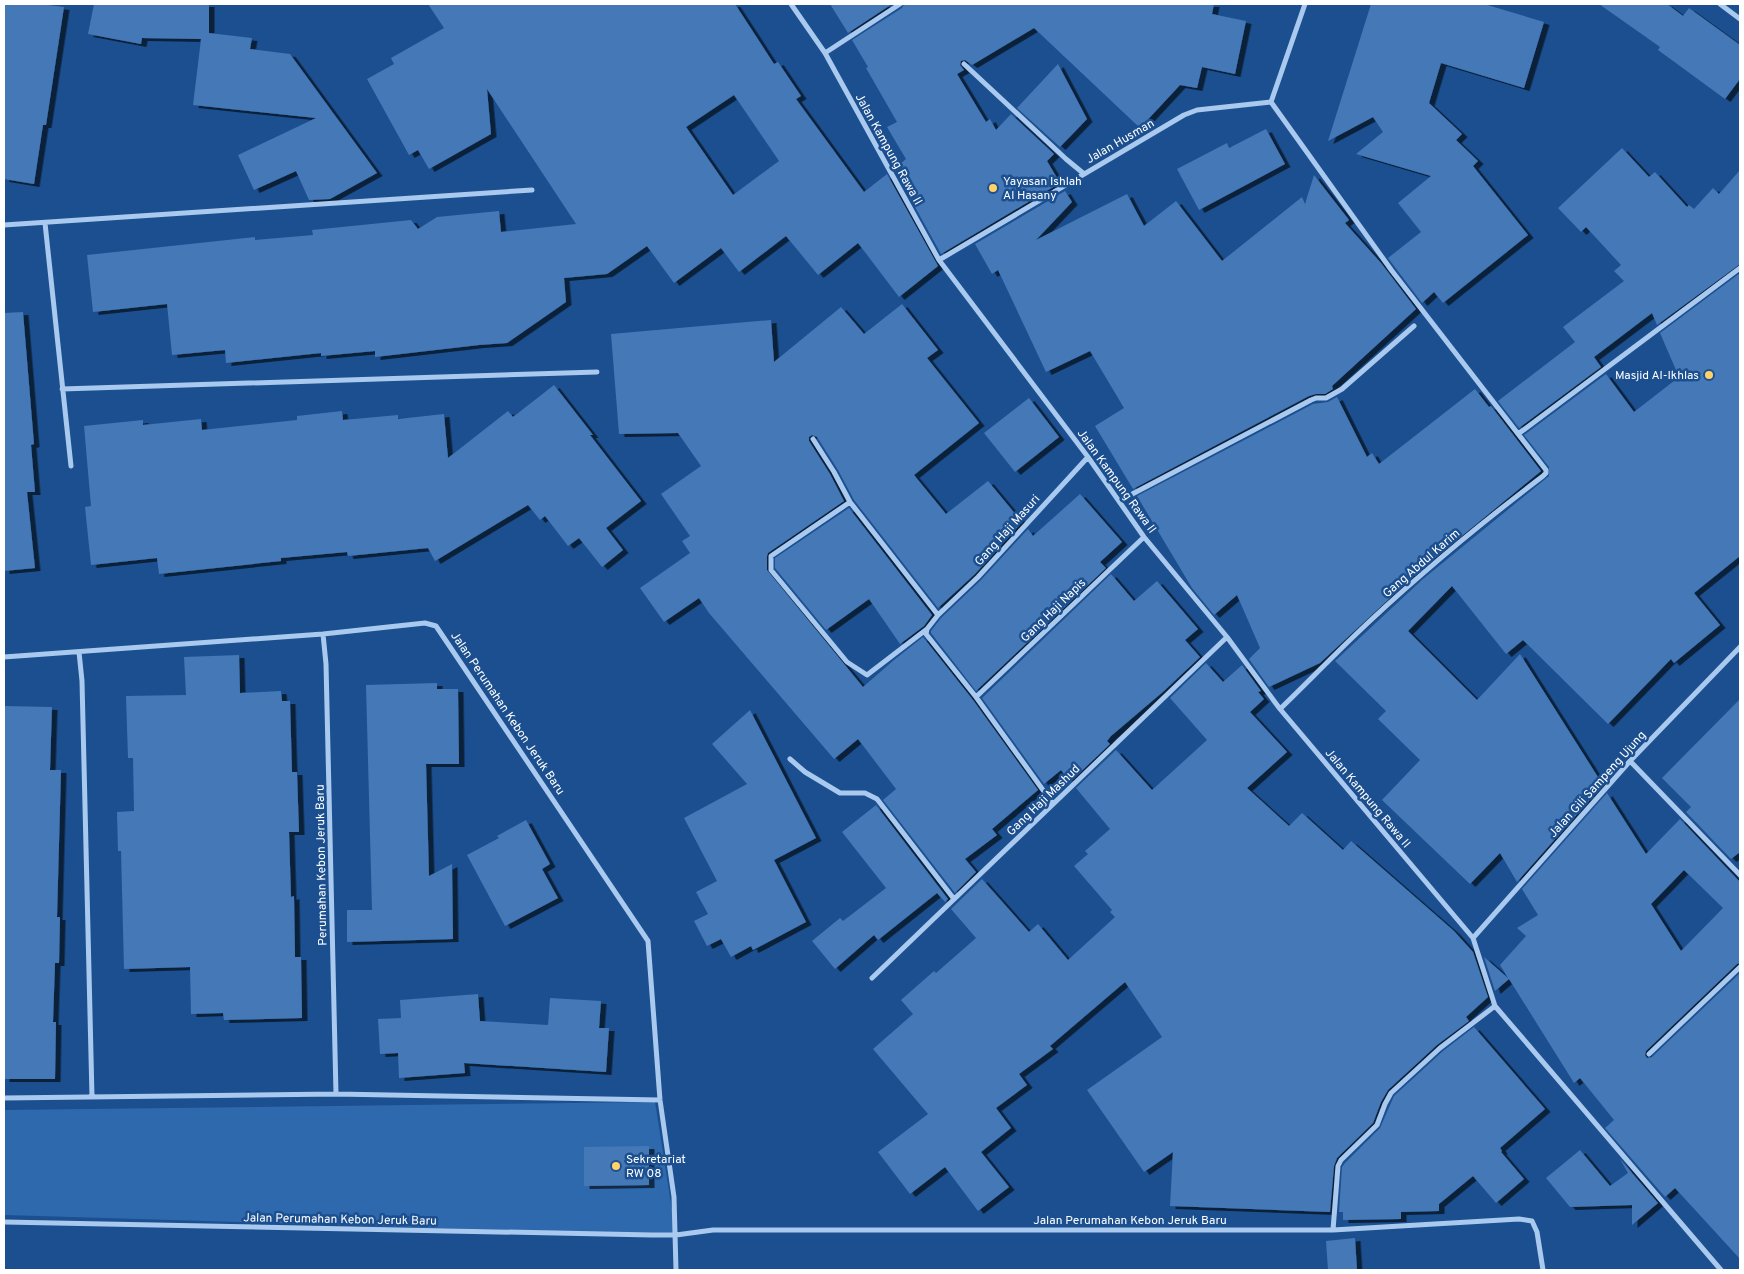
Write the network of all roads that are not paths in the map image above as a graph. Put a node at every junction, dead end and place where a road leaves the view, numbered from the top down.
1 (791, 4) edge
2 (900, 4) edge
3 (1305, 4) edge
4 (1720, 4) edge
5 (1740, 19) edge
6 (825, 54) junction
7 (964, 64) dead end
8 (1271, 102) junction
9 (1083, 173) junction
10 (532, 190) dead end
11 (45, 223) junction
12 (4, 225) edge
13 (939, 260) junction
14 (1740, 268) edge
15 (1414, 326) dead end
16 (597, 372) dead end
17 (62, 388) junction
18 (1518, 434) junction
19 (813, 439) dead end
20 (1088, 457) junction
21 (71, 466) dead end
22 (1119, 501) junction
23 (850, 502) junction
24 (1144, 537) junction
25 (938, 615) junction
26 (926, 629) junction
27 (323, 634) junction
28 (1227, 637) junction
29 (1740, 647) edge
30 (79, 652) junction
31 (4, 657) edge
32 (976, 697) junction
33 (1280, 709) junction
34 (790, 759) dead end
35 (1630, 761) junction
36 (1053, 804) junction
37 (1740, 875) edge
38 (954, 899) junction
39 (1473, 938) junction
40 (1740, 967) edge
41 (872, 978) dead end
42 (1495, 1006) junction
43 (1649, 1054) dead end
44 (336, 1094) junction
45 (92, 1097) junction
46 (4, 1098) edge
47 (660, 1100) junction
48 (4, 1222) edge
49 (1333, 1230) junction
50 (676, 1235) junction
51 (676, 1270) edge
52 (1543, 1270) edge
53 (1722, 1270) edge

1 - 6 street, Jalan Kampung Rawa II
2 - 6 street
3 - 8 street
4 - 5 street
6 - 13 street, Jalan Kampung Rawa II
7 - 9 street
8 - 9 street, Jalan Husman
8 - 18 street
9 - 13 street, Jalan Husman
10 - 11 street
11 - 12 street
11 - 17 street
13 - 20 street, Jalan Kampung Rawa II
14 - 18 street
15 - 22 street
16 - 17 street
17 - 21 street
18 - 33 street, Gang Abdul Karim
19 - 23 street
20 - 22 street, Jalan Kampung Rawa II
20 - 25 street, Gang Haji Masuri
22 - 24 street, Jalan Kampung Rawa II
23 - 25 street
23 - 26 street, Gang Haji Masuri
24 - 28 street, Jalan Kampung Rawa II
24 - 32 street, Gang Haji Napis
25 - 26 street, Gang Haji Masuri
26 - 32 street
27 - 30 street, Jalan Perumahan Kebon Jeruk Baru
27 - 44 street, Perumahan Kebon Jeruk Baru
27 - 47 street, Jalan Perumahan Kebon Jeruk Baru
28 - 33 street, Jalan Kampung Rawa II
28 - 36 street, Gang Haji Mashud
29 - 35 street, Jalan Gili Sampeng Ujung
30 - 31 street, Jalan Perumahan Kebon Jeruk Baru
30 - 45 street
32 - 36 street
33 - 39 street, Jalan Kampung Rawa II
34 - 38 street
35 - 37 street
35 - 39 street, Jalan Gili Sampeng Ujung
36 - 38 street, Gang Haji Mashud
38 - 41 street, Gang Haji Mashud
39 - 42 street
40 - 43 street
42 - 49 street
42 - 53 street
44 - 45 street
44 - 47 street
45 - 46 street
47 - 50 street, Jalan Perumahan Kebon Jeruk Baru
48 - 50 street, Jalan Perumahan Kebon Jeruk Baru
49 - 50 street, Jalan Perumahan Kebon Jeruk Baru
49 - 52 street, Jalan Perumahan Kebon Jeruk Baru
50 - 51 street, Jalan Perumahan Kebon Jeruk Baru

